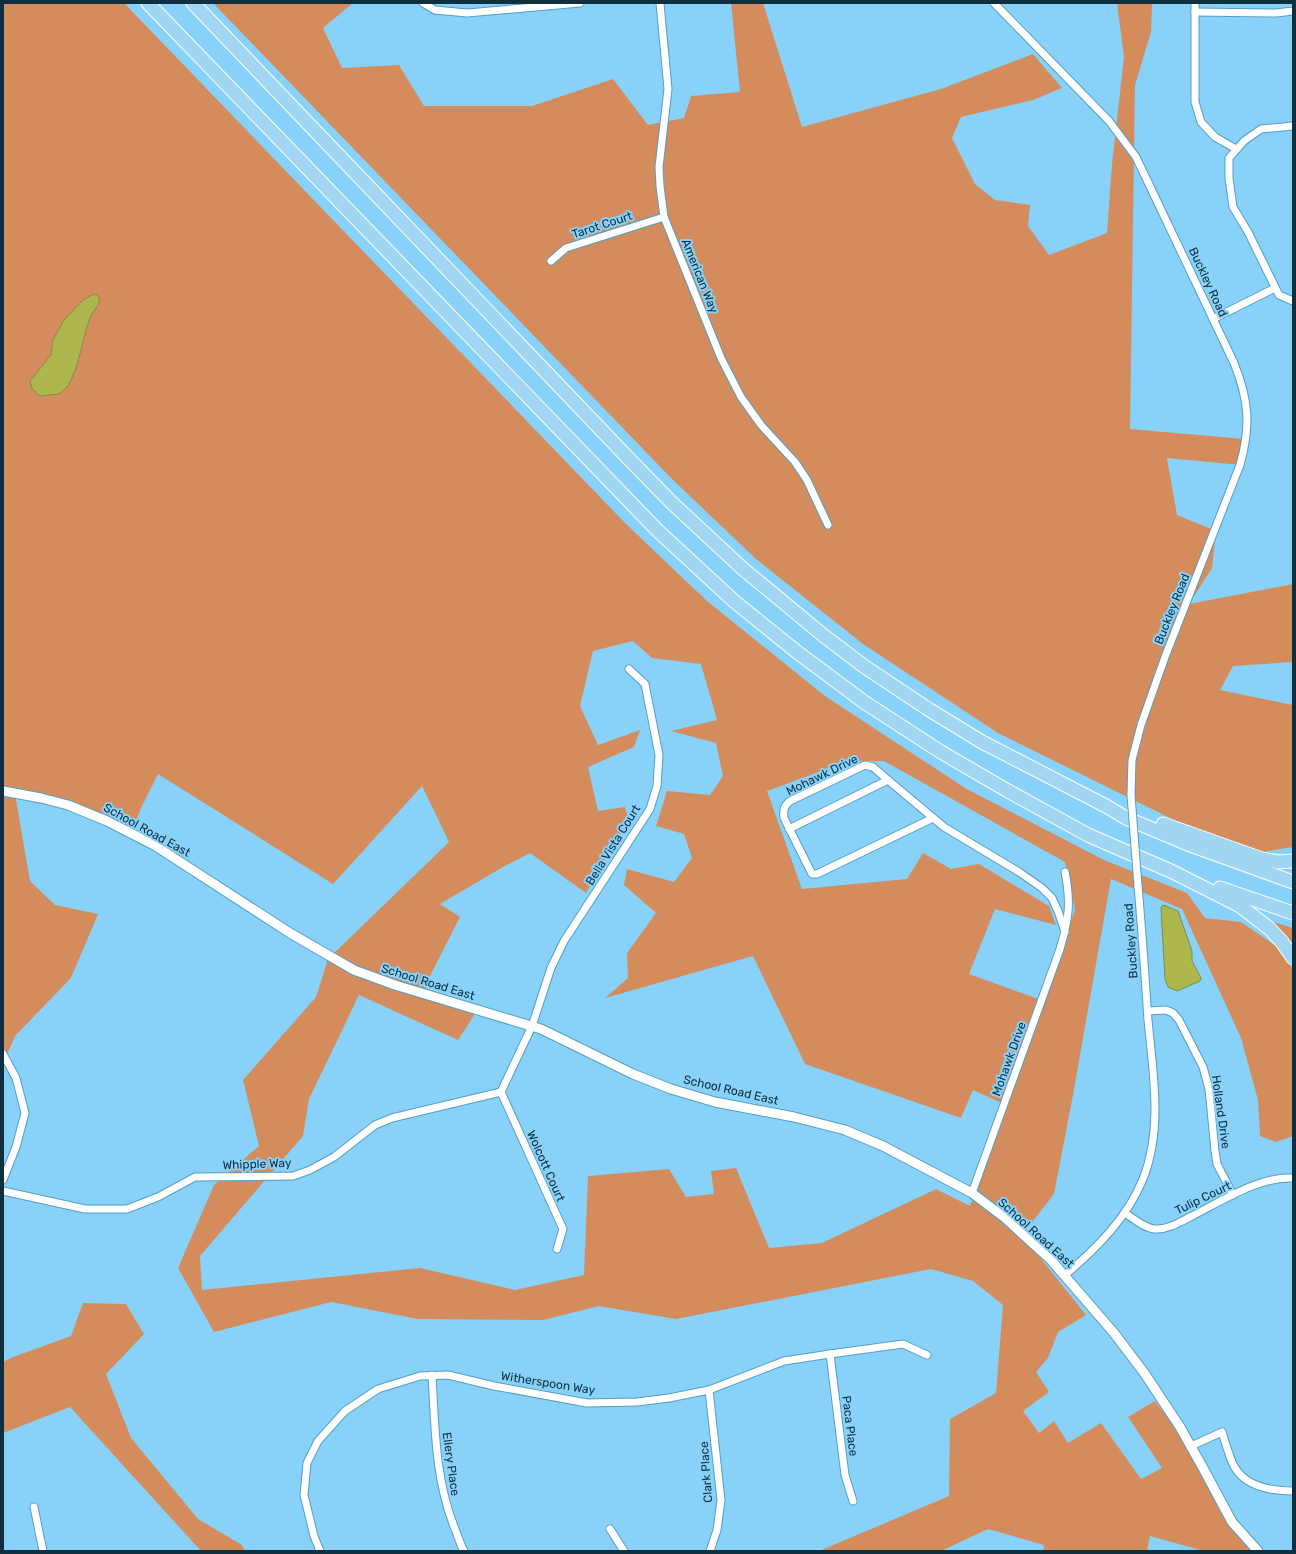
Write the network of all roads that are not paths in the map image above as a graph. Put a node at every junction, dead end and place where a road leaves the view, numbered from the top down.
1 (148, 3) edge
2 (193, 3) edge
3 (423, 3) edge
4 (580, 3) edge
5 (660, 3) edge
6 (994, 3) edge
7 (1195, 3) edge
8 (1293, 11) edge
9 (1195, 12) junction
10 (1293, 126) edge
11 (1236, 149) junction
12 (664, 217) junction
13 (551, 261) dead end
14 (1275, 288) junction
15 (1293, 301) edge
16 (1213, 318) junction
17 (828, 525) dead end
18 (628, 669) dead end
19 (888, 780) junction
20 (3, 790) edge
21 (1106, 806) junction
22 (933, 818) junction
23 (789, 829) junction
24 (1293, 861) edge
25 (1065, 872) dead end
26 (1173, 872) junction
27 (1293, 882) edge
28 (1293, 913) edge
29 (1065, 932) junction
30 (1293, 958) edge
31 (1148, 1011) junction
32 (532, 1026) junction
33 (3, 1054) edge
34 (501, 1092) junction
35 (1293, 1178) edge
36 (3, 1180) edge
37 (3, 1191) edge
38 (972, 1193) junction
39 (1233, 1196) junction
40 (1125, 1213) junction
41 (557, 1249) dead end
42 (1065, 1275) junction
43 (830, 1354) junction
44 (927, 1355) dead end
45 (432, 1375) junction
46 (709, 1390) junction
47 (1191, 1446) junction
48 (1293, 1491) edge
49 (853, 1501) dead end
50 (34, 1507) dead end
51 (610, 1530) dead end
52 (1255, 1550) edge
53 (43, 1551) edge
54 (320, 1551) edge
55 (464, 1551) edge
56 (624, 1551) edge
57 (710, 1551) edge

1 - 26 highway
2 - 21 highway
3 - 4 street
5 - 12 street, American Way
6 - 16 street, Buckley Road
7 - 9 street
8 - 9 street
9 - 11 street
10 - 11 street
11 - 14 street
12 - 13 street, Tarot Court
12 - 17 street, American Way
14 - 15 street
14 - 16 street
16 - 31 street, Buckley Road, bridge
18 - 32 street, Bella Vista Court
19 - 22 street, Mohawk Drive
19 - 23 street
19 - 23 street, Mohawk Drive
20 - 32 street, School Road East
21 - 24 highway
21 - 27 highway
22 - 23 street, Mohawk Drive
22 - 29 street, Mohawk Drive
25 - 29 street, Mohawk Drive
26 - 28 highway
26 - 30 highway
29 - 38 street, Mohawk Drive
31 - 39 street, Holland Drive
31 - 40 street, Buckley Road
32 - 34 street, Bella Vista Court
32 - 38 street, School Road East
33 - 36 street
34 - 37 street, Whipple Way
34 - 41 street, Wolcott Court
35 - 39 street, Tulip Court
38 - 42 street, School Road East
39 - 40 street, Tulip Court
40 - 42 street, Buckley Road
42 - 47 street, School Road East
43 - 44 street, Witherspoon Way
43 - 46 street, Witherspoon Way
43 - 49 street, Paca Place
45 - 46 street, Witherspoon Way
45 - 54 street, Witherspoon Way
45 - 55 street, Ellery Place
46 - 57 street, Clark Place
47 - 48 street
47 - 52 street, School Road East
50 - 53 street
51 - 56 street

